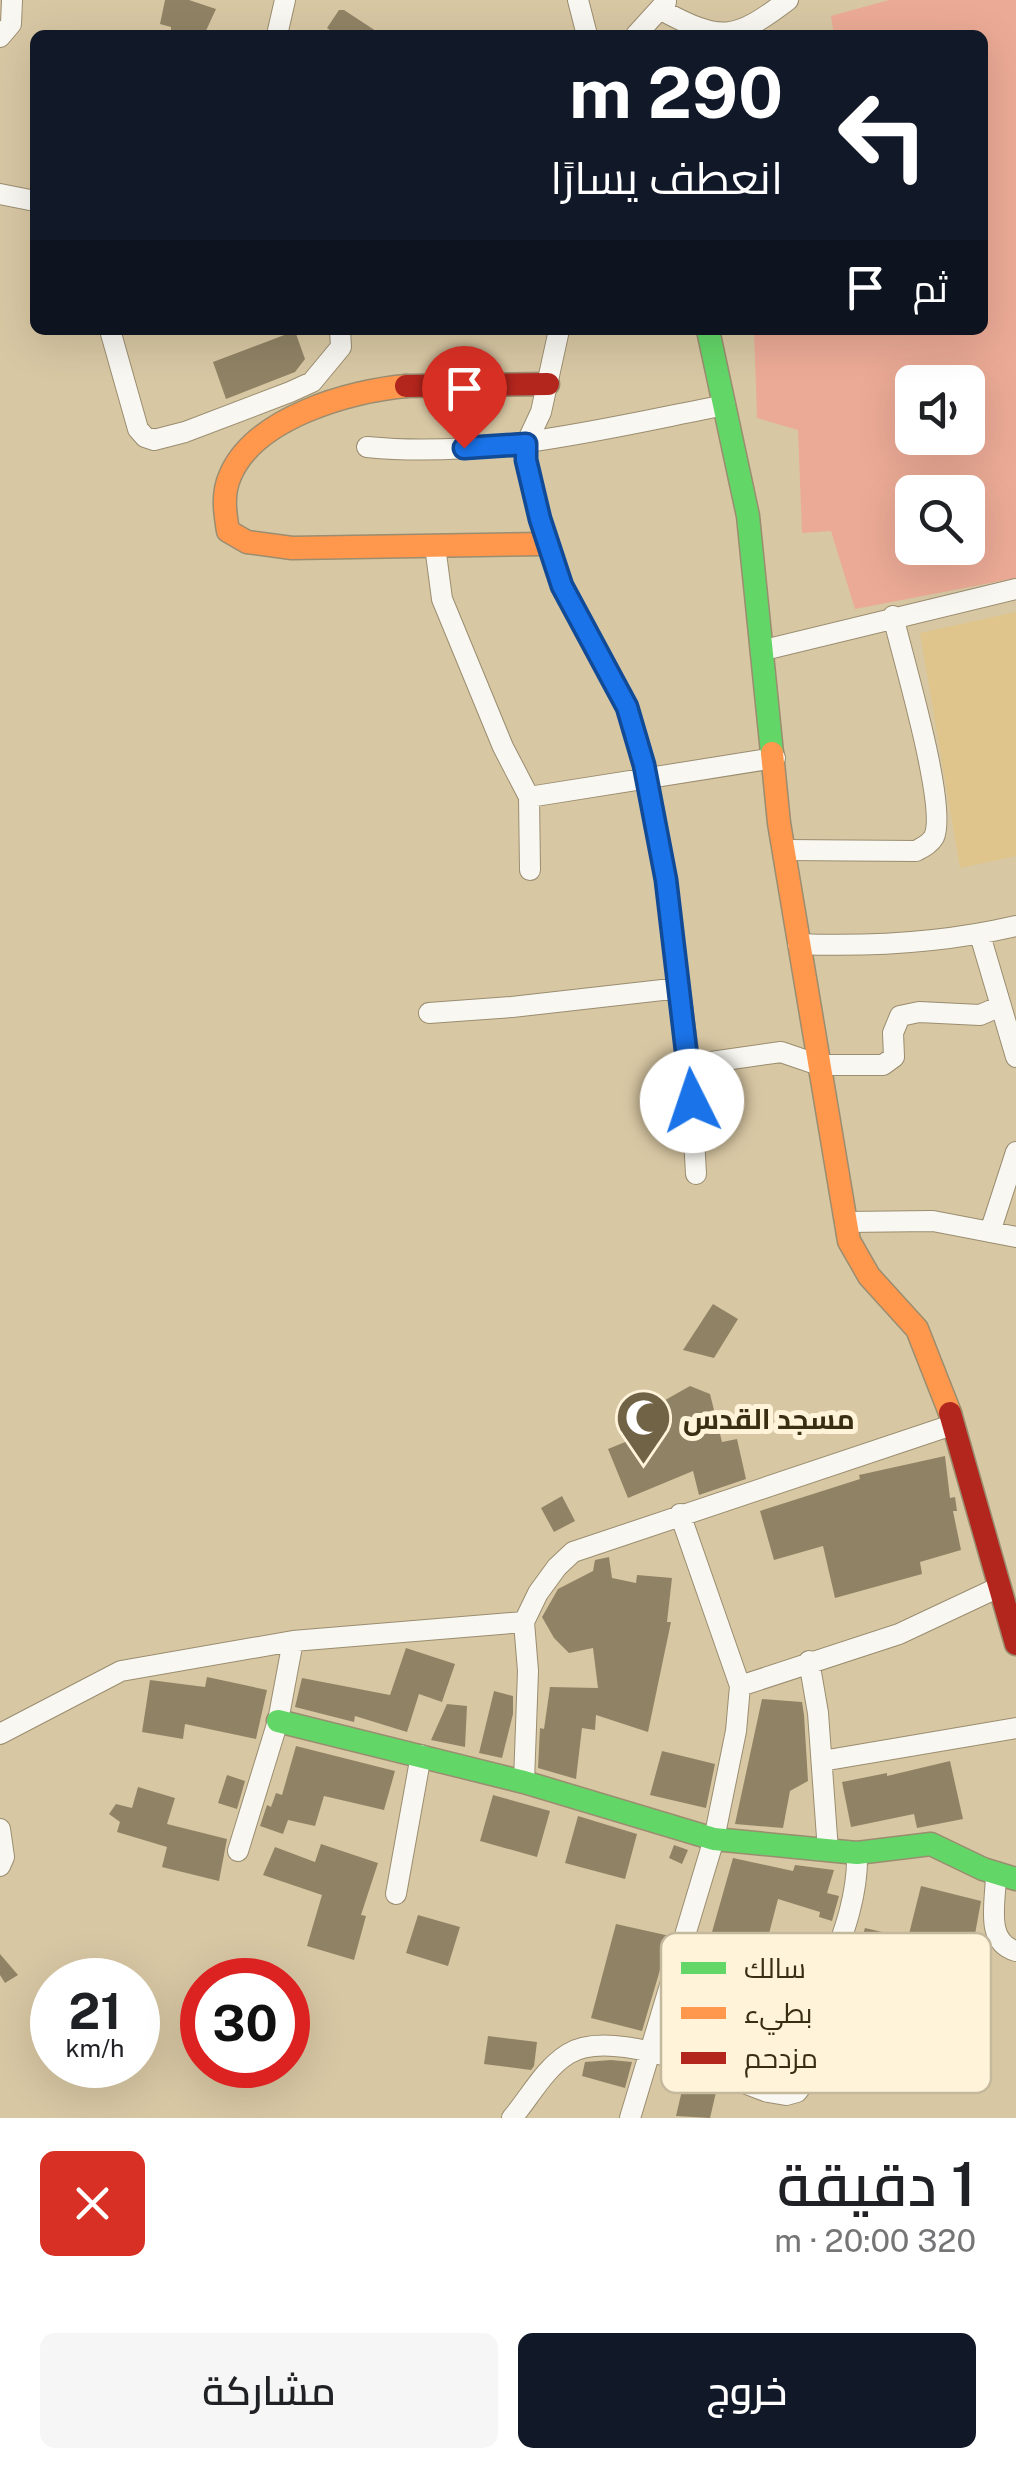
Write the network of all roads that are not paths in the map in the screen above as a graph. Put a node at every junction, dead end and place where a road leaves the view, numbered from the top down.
1 (12, 0) edge
2 (284, 0) edge
3 (578, 0) edge
4 (788, 0) edge
5 (664, 5) edge
6 (278, 30) edge
7 (586, 30) edge
8 (641, 30) edge
9 (713, 30) edge
10 (739, 30) edge
11 (0, 37) edge
12 (0, 194) edge
13 (30, 200) edge
14 (111, 335) edge
15 (340, 335) edge
16 (557, 335) edge
17 (709, 335) edge
18 (548, 384) junction
19 (725, 406) junction
20 (526, 444) junction
21 (367, 447) dead end
22 (547, 544) junction
23 (435, 546) junction
24 (1016, 589) edge
25 (893, 616) junction
26 (764, 650) junction
27 (775, 758) junction
28 (645, 780) junction
29 (528, 797) junction
30 (785, 850) junction
31 (530, 870) dead end
32 (1016, 926) edge
33 (980, 935) junction
34 (798, 944) junction
35 (680, 988) junction
36 (1000, 1006) junction
37 (429, 1013) dead end
38 (1016, 1057) edge
39 (819, 1064) junction
40 (690, 1065) junction
41 (1016, 1154) edge
42 (696, 1174) dead end
43 (845, 1222) junction
44 (990, 1232) junction
45 (1016, 1238) edge
46 (952, 1425) junction
47 (680, 1514) junction
48 (997, 1588) junction
49 (524, 1622) junction
50 (294, 1640) junction
51 (1016, 1644) edge
52 (809, 1661) junction
53 (740, 1686) junction
54 (278, 1721) junction
55 (1016, 1728) edge
56 (0, 1734) edge
57 (421, 1755) junction
58 (822, 1760) junction
59 (524, 1782) junction
60 (0, 1829) edge
61 (714, 1840) junction
62 (238, 1851) dead end
63 (828, 1851) junction
64 (856, 1853) junction
65 (0, 1866) edge
66 (1006, 1877) edge
67 (396, 1894) dead end
68 (686, 1933) edge
69 (843, 1933) edge
70 (1016, 1952) edge
71 (661, 2016) edge
72 (650, 2052) junction
73 (661, 2056) edge
74 (512, 2118) edge
75 (630, 2118) edge

1 - 11 street
2 - 6 street
3 - 7 street
4 - 10 street
5 - 8 street
5 - 9 street
12 - 13 street
14 - 15 street
16 - 18 street
17 - 19 street
18 - 20 street
18 - 23 street
19 - 20 street
19 - 26 street
20 - 21 street
20 - 22 street
22 - 23 street
22 - 28 street
23 - 29 street
24 - 25 street
25 - 26 street
25 - 30 street
26 - 27 street
27 - 28 street
27 - 30 street
28 - 29 street
28 - 35 street
29 - 31 street
30 - 34 street
32 - 33 street
33 - 34 street
33 - 36 street
34 - 39 street
35 - 37 street
35 - 40 street
36 - 38 street
36 - 39 street
39 - 40 street
39 - 43 street
40 - 42 street
41 - 44 street
43 - 44 street
43 - 46 street
44 - 45 street
46 - 47 street
46 - 48 street
47 - 49 street
47 - 53 street
48 - 51 street
48 - 52 street
49 - 50 street
49 - 59 street
50 - 54 street
50 - 56 street
52 - 53 street
52 - 58 street
53 - 61 street
54 - 57 street
54 - 62 street
55 - 58 street
57 - 59 street
57 - 67 street
58 - 63 street
59 - 61 street
60 - 65 street
61 - 63 street
61 - 68 street
63 - 64 street
64 - 66 street
64 - 69 street
66 - 70 street
71 - 72 street
72 - 73 street
72 - 74 street
72 - 75 street

